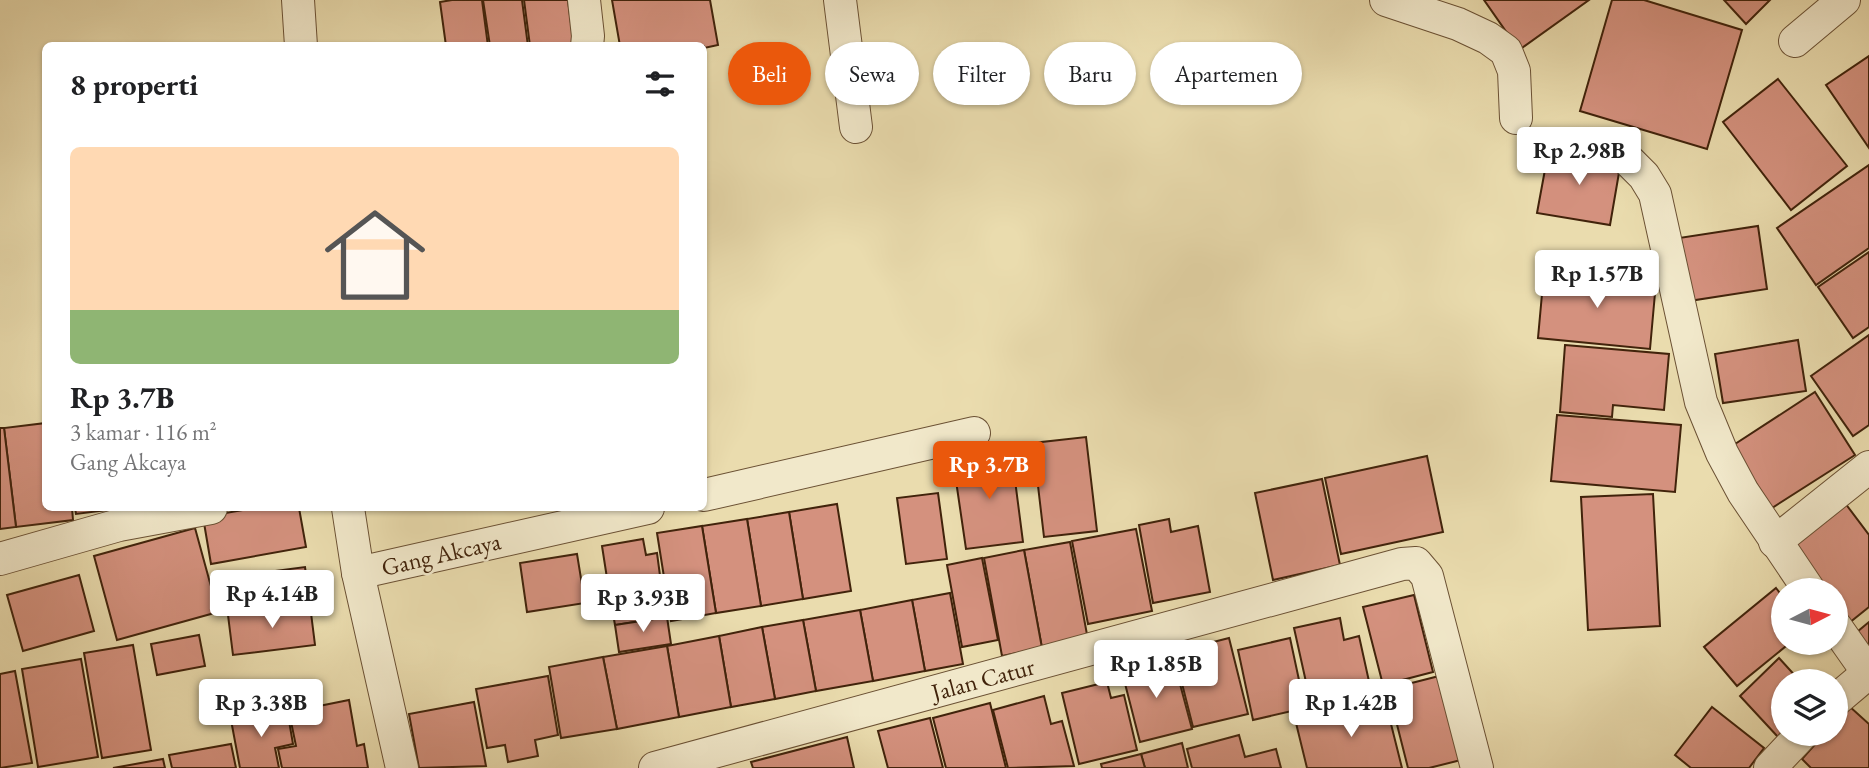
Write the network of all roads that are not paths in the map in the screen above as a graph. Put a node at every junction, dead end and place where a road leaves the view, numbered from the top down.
1 (298, 0) edge
2 (584, 0) edge
3 (840, 0) edge
4 (1386, 0) edge
5 (1844, 0) edge
6 (1795, 41) dead end
7 (301, 42) edge
8 (587, 42) edge
9 (1516, 118) dead end
10 (856, 127) dead end
11 (1629, 161) dead end
12 (974, 433) dead end
13 (1869, 467) edge
14 (707, 494) edge
15 (195, 511) edge
16 (348, 511) edge
17 (635, 511) edge
18 (1775, 542) junction
19 (0, 559) edge
20 (358, 573) junction
21 (1801, 578) edge
22 (1848, 644) edge
23 (1869, 673) edge
24 (1848, 690) edge
25 (1791, 746) edge
26 (730, 759) edge
27 (401, 768) edge
28 (655, 768) edge
29 (1477, 768) edge
30 (1770, 768) edge

1 - 7 street
2 - 8 street
3 - 10 street
4 - 9 street
5 - 6 street
11 - 18 street
12 - 14 street
13 - 18 street
15 - 19 street
16 - 20 street
17 - 20 street, Gang Akcaya
18 - 21 street
20 - 27 street
22 - 23 street
23 - 24 street
25 - 30 street
26 - 28 street, Jalan Catur
26 - 29 street, Jalan Catur

